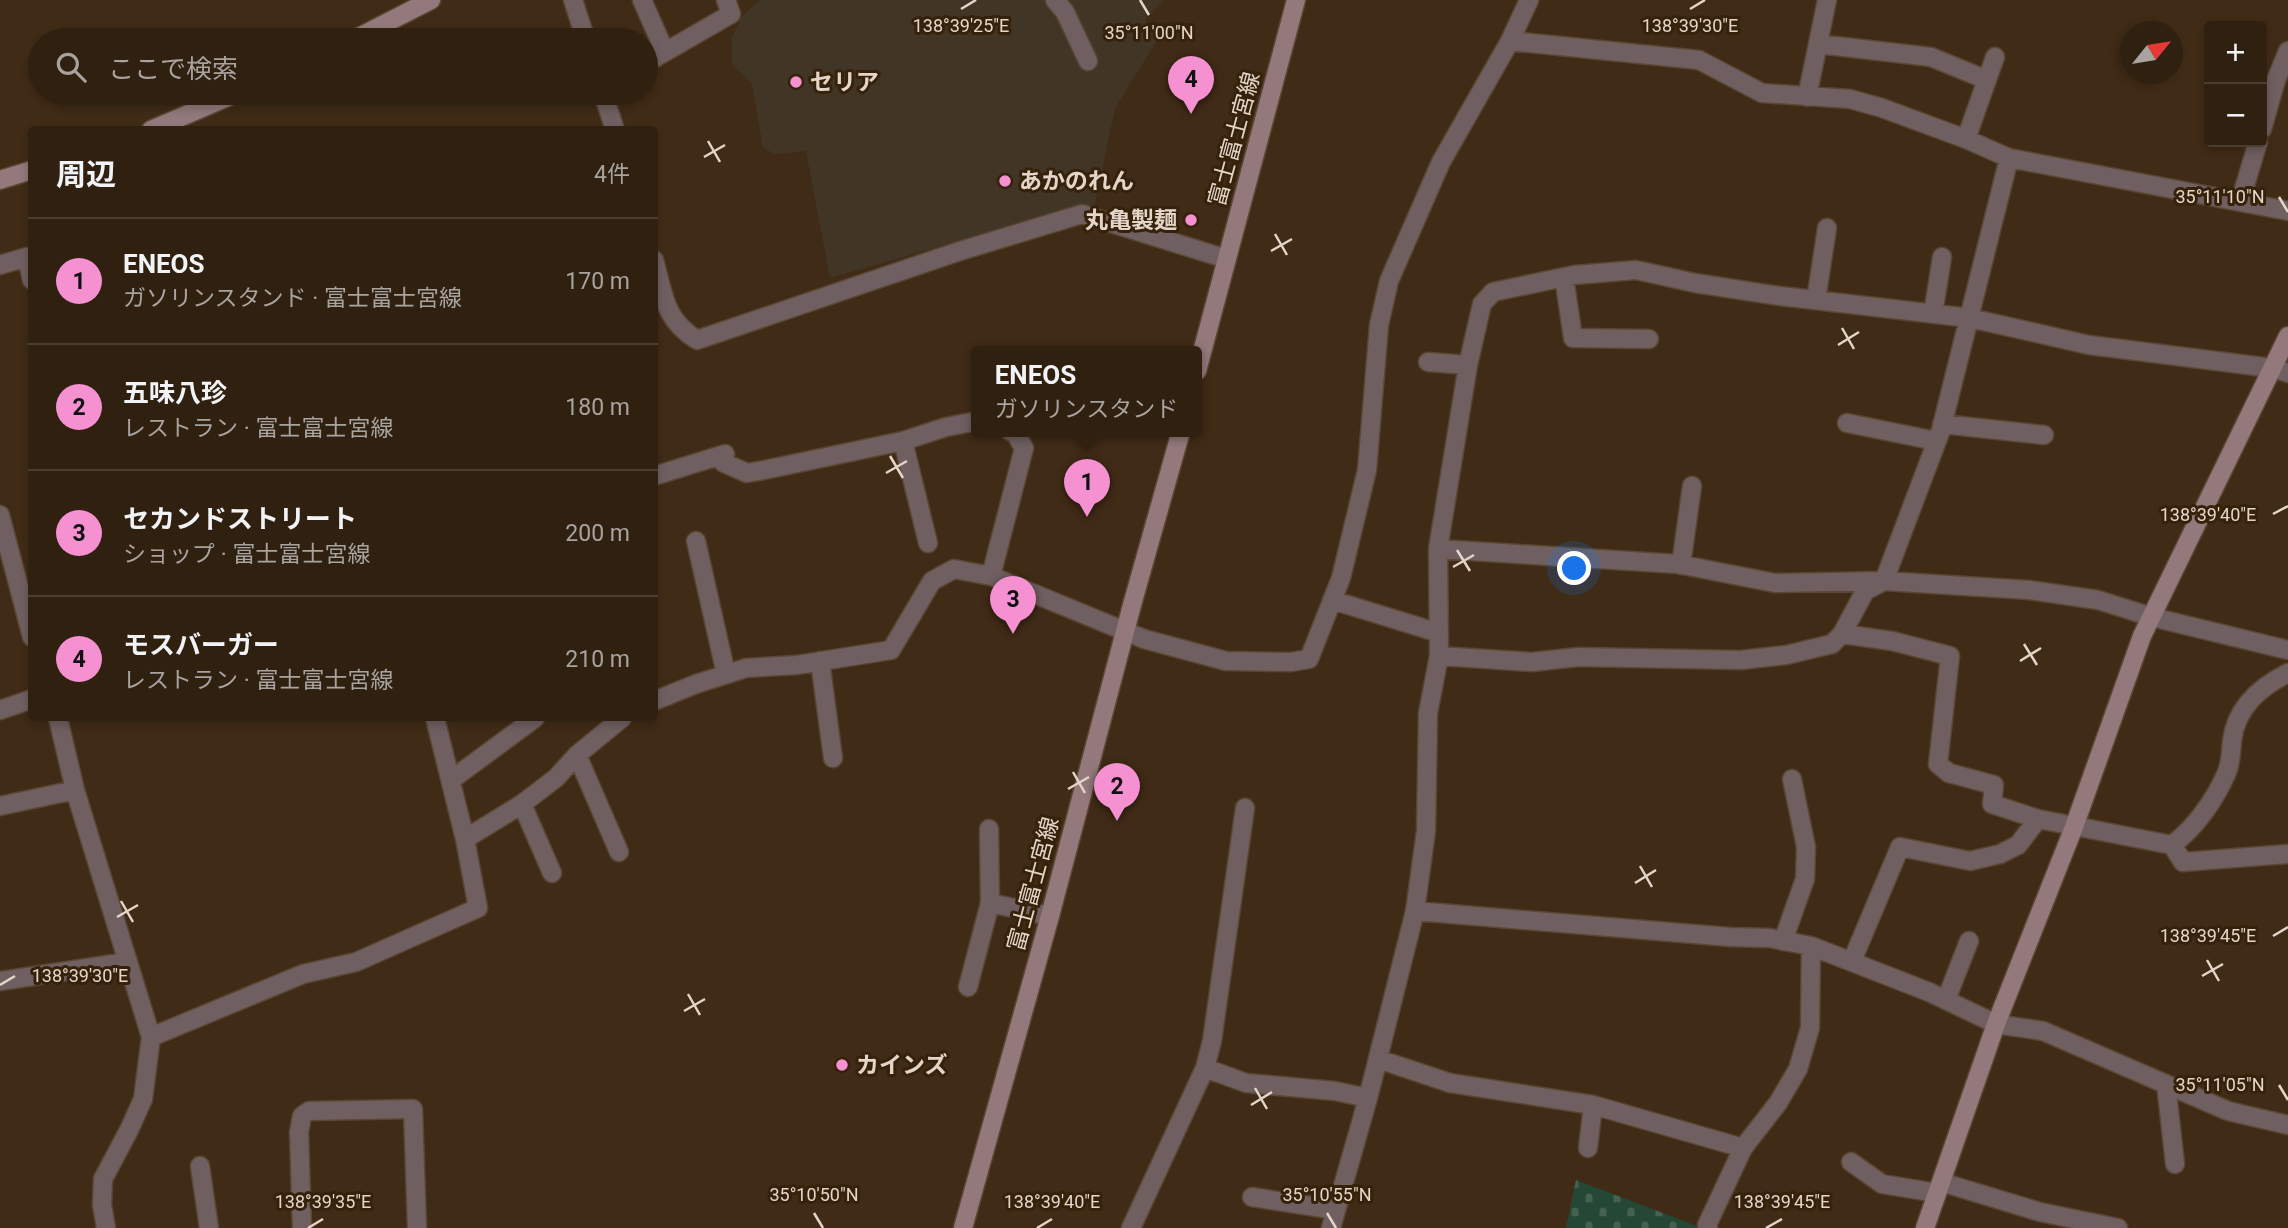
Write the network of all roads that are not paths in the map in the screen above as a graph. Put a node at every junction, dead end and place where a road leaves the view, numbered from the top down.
1 (431, 0) edge
2 (573, 0) edge
3 (642, 0) edge
4 (726, 0) edge
5 (1055, 0) edge
6 (1296, 0) edge
7 (1528, 0) edge
8 (1827, 0) edge
9 (376, 28) edge
10 (582, 28) edge
11 (654, 28) edge
12 (658, 36) edge
13 (1510, 41) junction
14 (1818, 44) junction
15 (2288, 51) edge
16 (665, 52) junction
17 (658, 56) edge
18 (1995, 57) dead end
19 (1088, 61) dead end
20 (1987, 80) junction
21 (1807, 97) junction
22 (209, 105) edge
23 (607, 105) edge
24 (2267, 112) edge
25 (160, 126) edge
26 (614, 126) edge
27 (1966, 139) junction
28 (2256, 147) edge
29 (2009, 158) junction
30 (28, 171) edge
31 (0, 180) edge
32 (2240, 202) junction
33 (2288, 211) edge
34 (1827, 228) dead end
35 (1942, 257) dead end
36 (1227, 259) junction
37 (28, 262) edge
38 (0, 265) edge
39 (1564, 277) junction
40 (658, 288) edge
41 (1816, 300) junction
42 (1933, 314) junction
43 (662, 316) edge
44 (1970, 317) junction
45 (2288, 336) edge
46 (1649, 339) dead end
47 (1202, 352) edge
48 (1428, 362) dead end
49 (1468, 365) junction
50 (2280, 370) edge
51 (971, 422) edge
52 (1847, 423) dead end
53 (1939, 432) junction
54 (2044, 435) dead end
55 (1017, 437) edge
56 (1179, 437) edge
57 (903, 441) junction
58 (658, 475) edge
59 (1692, 486) dead end
60 (0, 514) edge
61 (696, 541) dead end
62 (928, 543) dead end
63 (1438, 549) junction
64 (5, 563) edge
65 (1681, 565) junction
66 (991, 576) junction
67 (1884, 581) junction
68 (1332, 600) junction
69 (2152, 617) junction
70 (28, 626) edge
71 (1125, 630) junction
72 (1439, 633) junction
73 (1842, 634) junction
74 (2288, 650) edge
75 (1439, 656) junction
76 (820, 661) junction
77 (2288, 673) edge
78 (726, 674) junction
79 (28, 700) edge
80 (658, 700) edge
81 (0, 710) edge
82 (63, 721) edge
83 (436, 721) edge
84 (531, 721) edge
85 (618, 721) edge
86 (577, 755) junction
87 (833, 758) dead end
88 (1792, 779) dead end
89 (451, 780) junction
90 (75, 790) junction
91 (522, 804) junction
92 (0, 806) edge
93 (1245, 808) dead end
94 (2038, 819) junction
95 (2074, 827) junction
96 (989, 829) dead end
97 (465, 839) junction
98 (2172, 845) junction
99 (619, 852) dead end
100 (2288, 854) edge
101 (552, 873) dead end
102 (990, 903) junction
103 (1415, 911) junction
104 (1051, 916) junction
105 (1783, 941) junction
106 (1969, 941) dead end
107 (1811, 946) junction
108 (1852, 961) junction
109 (127, 962) junction
110 (0, 981) edge
111 (968, 988) dead end
112 (1946, 1000) junction
113 (1996, 1024) junction
114 (151, 1037) junction
115 (1378, 1059) junction
116 (1206, 1068) junction
117 (2166, 1084) junction
118 (1368, 1098) junction
119 (1593, 1105) junction
120 (2288, 1125) edge
121 (1744, 1147) junction
122 (1588, 1148) dead end
123 (1851, 1162) dead end
124 (2175, 1164) dead end
125 (200, 1166) dead end
126 (1939, 1188) junction
127 (1252, 1197) dead end
128 (1336, 1210) junction
129 (106, 1228) edge
130 (209, 1228) edge
131 (302, 1228) edge
132 (417, 1228) edge
133 (963, 1228) edge
134 (1130, 1228) edge
135 (1331, 1228) edge
136 (1708, 1228) edge
137 (1924, 1228) edge
138 (2118, 1228) edge

1 - 9 main road
2 - 10 street
3 - 11 street
4 - 16 street
5 - 19 street
6 - 36 main road, 富士富士宮線
7 - 13 street
8 - 14 street
12 - 16 street
13 - 21 street
13 - 68 street
14 - 20 street
14 - 21 street
15 - 24 street
16 - 17 street
18 - 20 street
20 - 27 street
21 - 27 street
22 - 25 main road
23 - 26 street
27 - 29 street
28 - 32 street
29 - 32 street
29 - 44 street
30 - 31 main road
32 - 33 street
34 - 41 street
35 - 42 street
36 - 43 street
36 - 47 main road, 富士富士宮線
37 - 38 street
39 - 41 street
39 - 46 street
39 - 49 street
40 - 43 street
41 - 42 street
42 - 44 street
44 - 50 street
44 - 53 street
45 - 50 main road
48 - 49 street
49 - 63 street
50 - 69 main road
51 - 57 street
52 - 53 street
53 - 54 street
53 - 67 street
55 - 66 street
56 - 71 main road, 富士富士宮線
57 - 58 street
57 - 62 street
59 - 65 street
60 - 64 street
61 - 78 street
63 - 65 street
63 - 72 street
64 - 70 street
65 - 67 street
66 - 71 street
66 - 76 street
67 - 69 street
67 - 73 street
68 - 71 street
68 - 72 street
69 - 74 street
69 - 95 main road
71 - 104 main road, 富士富士宮線
72 - 75 street
73 - 75 street
73 - 94 street
75 - 103 street
76 - 78 street
76 - 87 street
77 - 98 street
78 - 80 street
79 - 81 street
82 - 90 street
83 - 89 street
84 - 89 street
85 - 86 street
86 - 91 street
86 - 99 street
88 - 105 street
89 - 97 street
90 - 92 street
90 - 109 street
91 - 97 street
91 - 101 street
93 - 116 street
94 - 95 street
94 - 108 street
95 - 98 street
95 - 113 main road
96 - 102 street
97 - 114 street
98 - 100 street
102 - 104 street
102 - 111 street
103 - 105 street
103 - 115 street
104 - 133 main road, 富士富士宮線
105 - 107 street
106 - 112 street
107 - 108 street
107 - 121 street
108 - 112 street
109 - 110 street
109 - 114 street
112 - 113 street
113 - 117 street
113 - 126 main road
114 - 129 street
115 - 118 street
115 - 119 street
116 - 118 street
116 - 134 street
117 - 120 street
117 - 124 street
118 - 128 street
119 - 121 street
119 - 122 street
121 - 136 street
123 - 126 street
125 - 130 street
126 - 137 main road
126 - 138 street
127 - 128 street
128 - 135 street
131 - 132 street

